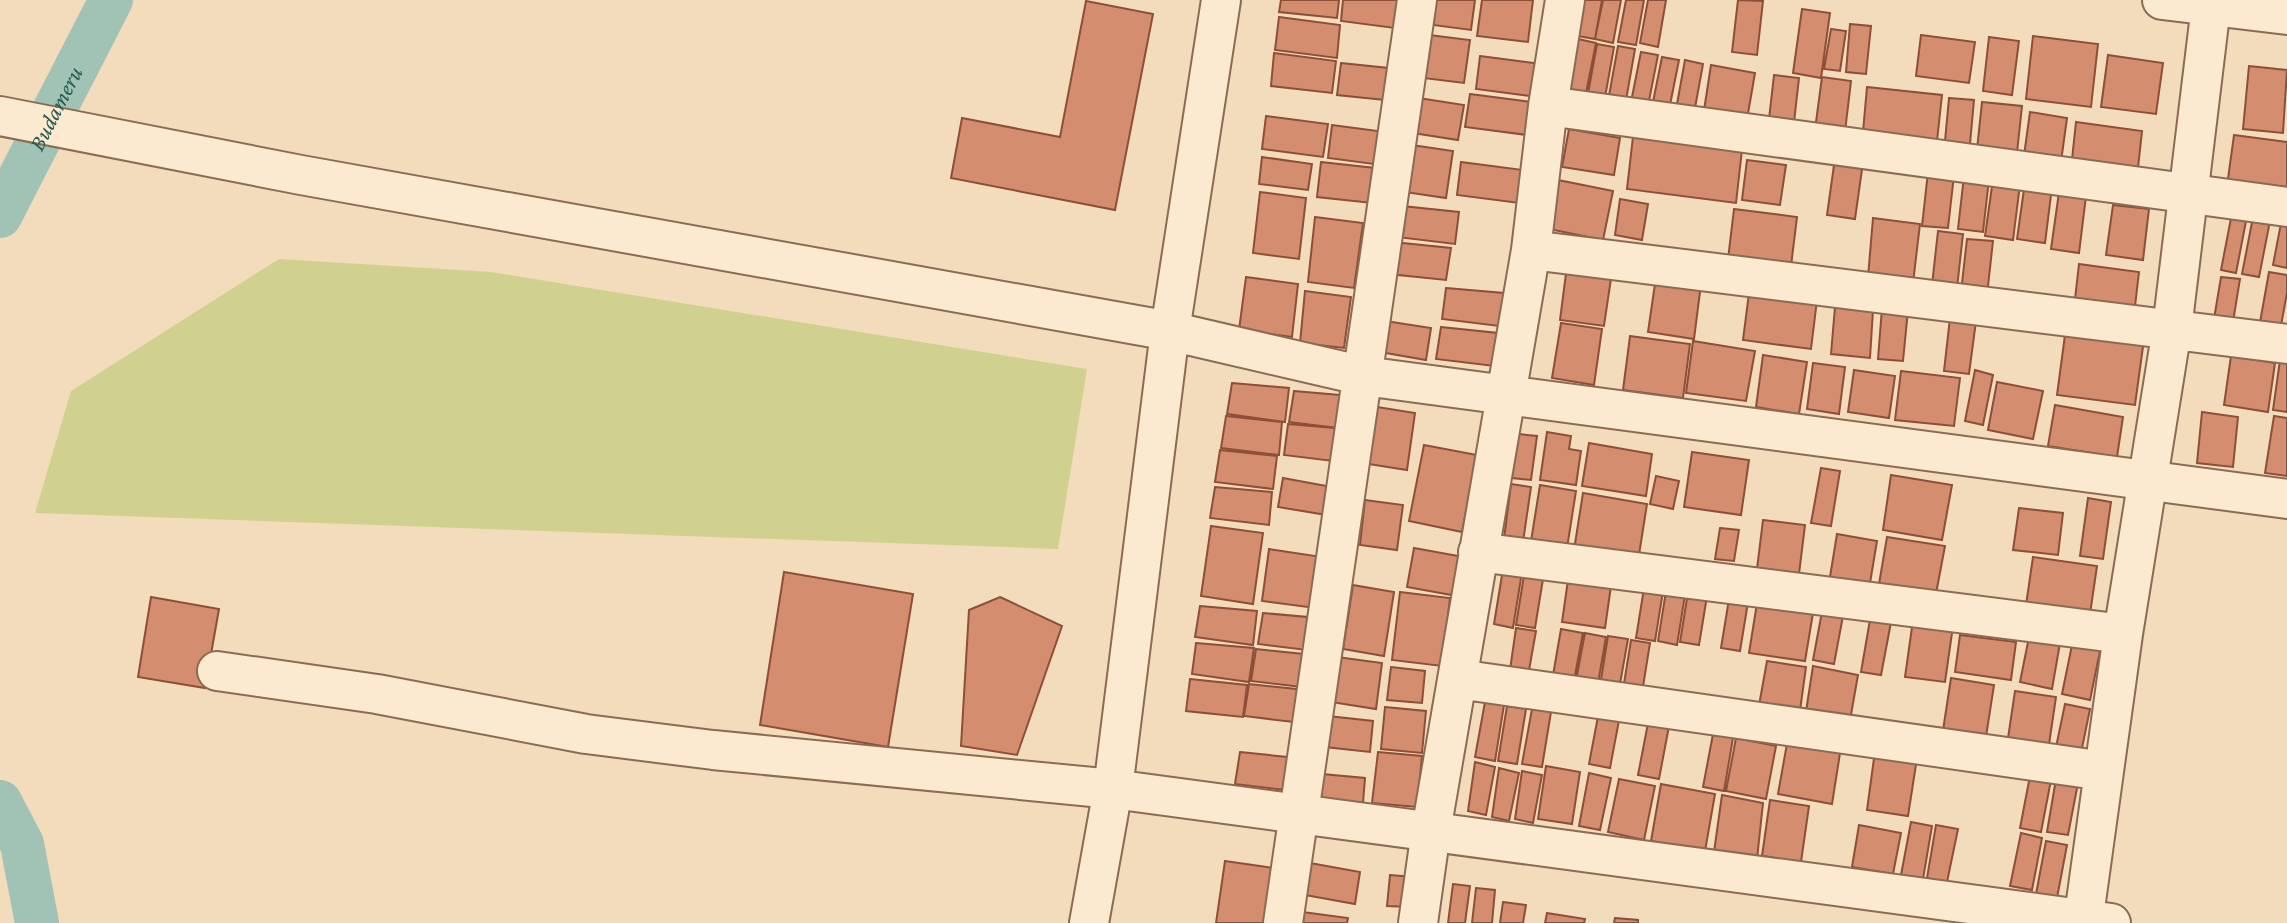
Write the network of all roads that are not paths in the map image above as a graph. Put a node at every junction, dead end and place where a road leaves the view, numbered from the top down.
1 (1221, 0) edge
2 (1417, 0) edge
3 (1565, 0) edge
4 (2162, 0) edge
5 (2211, 6) junction
6 (2287, 15) edge
7 (1548, 106) junction
8 (0, 116) edge
9 (2187, 193) junction
10 (2287, 206) edge
11 (1531, 250) junction
12 (2172, 329) junction
13 (1170, 331) junction
14 (2287, 344) edge
15 (1364, 376) junction
16 (1505, 394) junction
17 (2147, 481) junction
18 (2287, 499) edge
19 (1478, 552) junction
20 (2123, 634) junction
21 (217, 671) dead end
22 (1458, 679) junction
23 (2104, 771) junction
24 (1113, 789) junction
25 (1300, 813) junction
26 (1431, 831) junction
27 (2092, 922) edge
28 (1089, 923) edge
29 (1283, 923) edge
30 (1418, 923) edge

1 - 13 street
2 - 15 street
3 - 7 street
4 - 5 street
5 - 6 street
5 - 9 street
7 - 9 street
7 - 11 street
8 - 13 street
9 - 10 street
9 - 12 street
11 - 12 street
11 - 16 street
12 - 14 street
12 - 17 street
13 - 15 street
13 - 24 street
15 - 16 street
15 - 25 street
16 - 17 street
16 - 19 street
17 - 18 street
17 - 20 street
19 - 20 street
19 - 22 street
20 - 23 street
21 - 24 street
22 - 23 street
22 - 26 street
23 - 27 street
24 - 25 street
24 - 28 street
25 - 26 street
25 - 29 street
26 - 27 street
26 - 30 street

